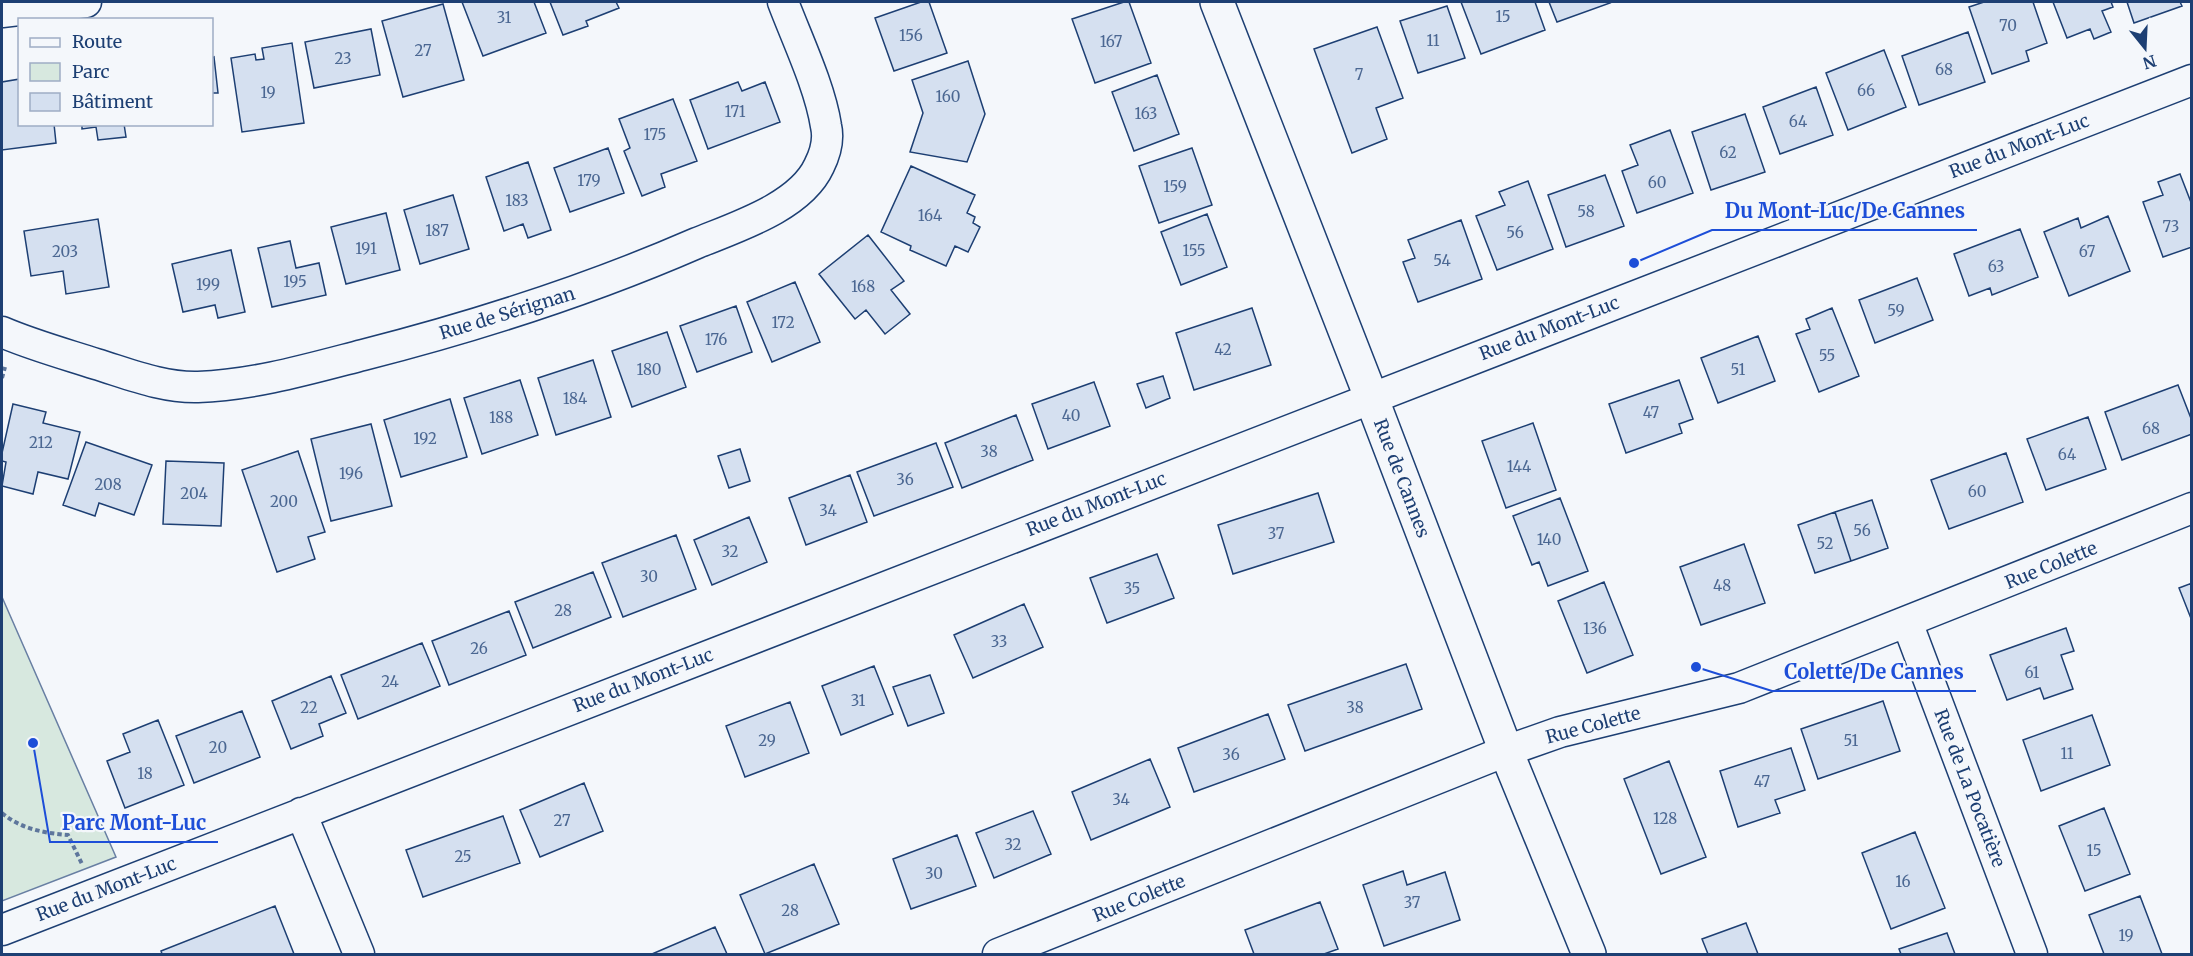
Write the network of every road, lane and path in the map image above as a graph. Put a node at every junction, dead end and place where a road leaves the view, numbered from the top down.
1 (86, 2) edge
2 (783, 2) edge
3 (1225, 4) edge
4 (2, 12) edge
5 (2192, 80) edge
6 (2, 332) edge
7 (1371, 397) junction
8 (2192, 508) edge
9 (1907, 622) junction
10 (1506, 751) junction
11 (2, 813) edge
12 (301, 813) junction
13 (95, 893) junction
14 (2, 930) edge
15 (358, 954) edge
16 (998, 954) edge
17 (1589, 954) edge
18 (2032, 954) edge

1 - 4 street
2 - 6 street, Rue de Sérignan
3 - 7 street, Rue de Cannes
5 - 7 street, Rue du Mont-Luc
7 - 10 street, Rue de Cannes
7 - 12 street, Rue du Mont-Luc
8 - 9 street, Rue Colette
9 - 10 street, Rue Colette
9 - 18 street, Rue de La Pocatière
10 - 16 street, Rue Colette
10 - 17 street, Rue de Cannes
11 - 13 path
12 - 13 street, Rue du Mont-Luc
12 - 15 street
13 - 14 street, Rue du Mont-Luc

